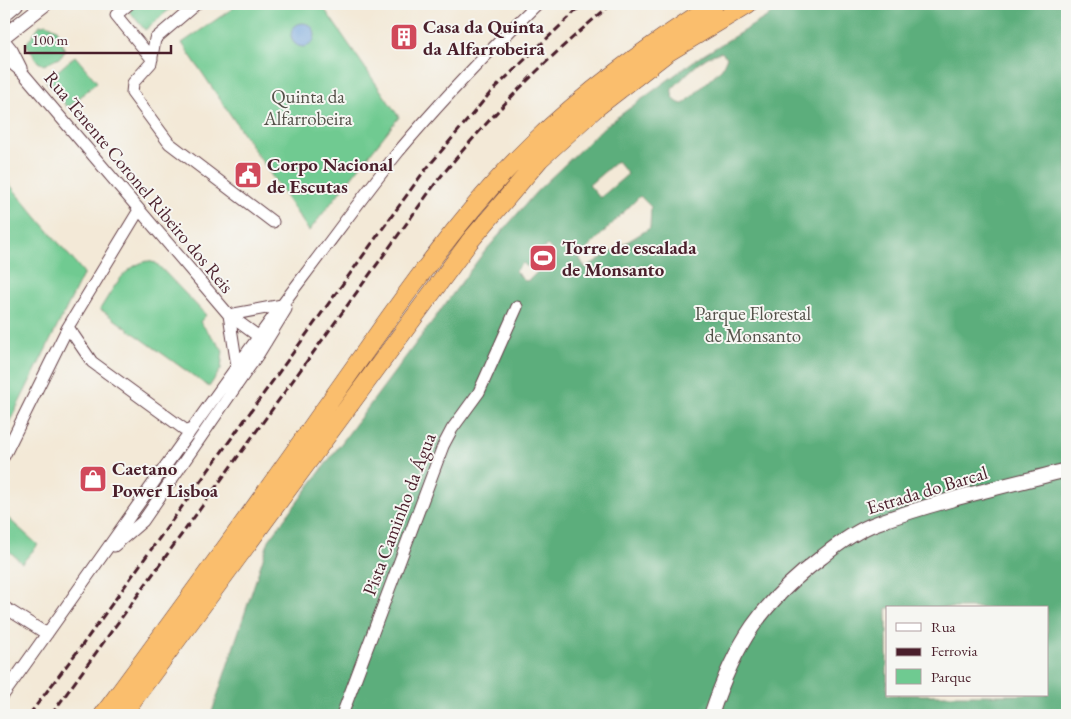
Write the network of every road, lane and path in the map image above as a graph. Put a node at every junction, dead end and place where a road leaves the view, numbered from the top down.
1 (16, 4) edge
2 (45, 4) edge
3 (129, 4) edge
4 (196, 4) edge
5 (537, 4) edge
6 (714, 4) edge
7 (748, 4) edge
8 (4, 14) edge
9 (4, 38) edge
10 (4, 56) edge
11 (152, 59) junction
12 (22, 72) junction
13 (139, 210) junction
14 (273, 222) dead end
15 (304, 276) junction
16 (282, 305) junction
17 (517, 307) dead end
18 (229, 315) junction
19 (68, 327) junction
20 (262, 339) junction
21 (237, 366) junction
22 (188, 432) junction
23 (4, 456) edge
24 (1067, 470) edge
25 (107, 552) junction
26 (4, 607) edge
27 (47, 634) junction
28 (4, 694) edge
29 (103, 715) edge
30 (122, 715) edge
31 (342, 715) edge
32 (711, 715) edge

1 - 8 street
2 - 9 street
3 - 11 street
4 - 11 street
5 - 15 street
6 - 29 highway
7 - 30 highway
9 - 12 street, Rua Tenente Coronel Ribeiro dos Reis
10 - 12 street, Rua Tenente Coronel Ribeiro dos Reis
11 - 14 street
12 - 13 street, Rua Tenente Coronel Ribeiro dos Reis
13 - 18 street, Rua Tenente Coronel Ribeiro dos Reis
13 - 19 street
15 - 16 street
15 - 20 street
16 - 18 street, Rua Tenente Coronel Ribeiro dos Reis
16 - 20 street
17 - 31 street, Pista Caminho da Água
18 - 20 street, Rua Tenente Coronel Ribeiro dos Reis
18 - 21 street, Rua Tenente Coronel Ribeiro dos Reis
19 - 22 street
19 - 23 street
20 - 21 street
20 - 25 street
21 - 22 street
22 - 25 street
24 - 32 street, Estrada do Barcal
25 - 27 street
26 - 27 street
27 - 28 street

